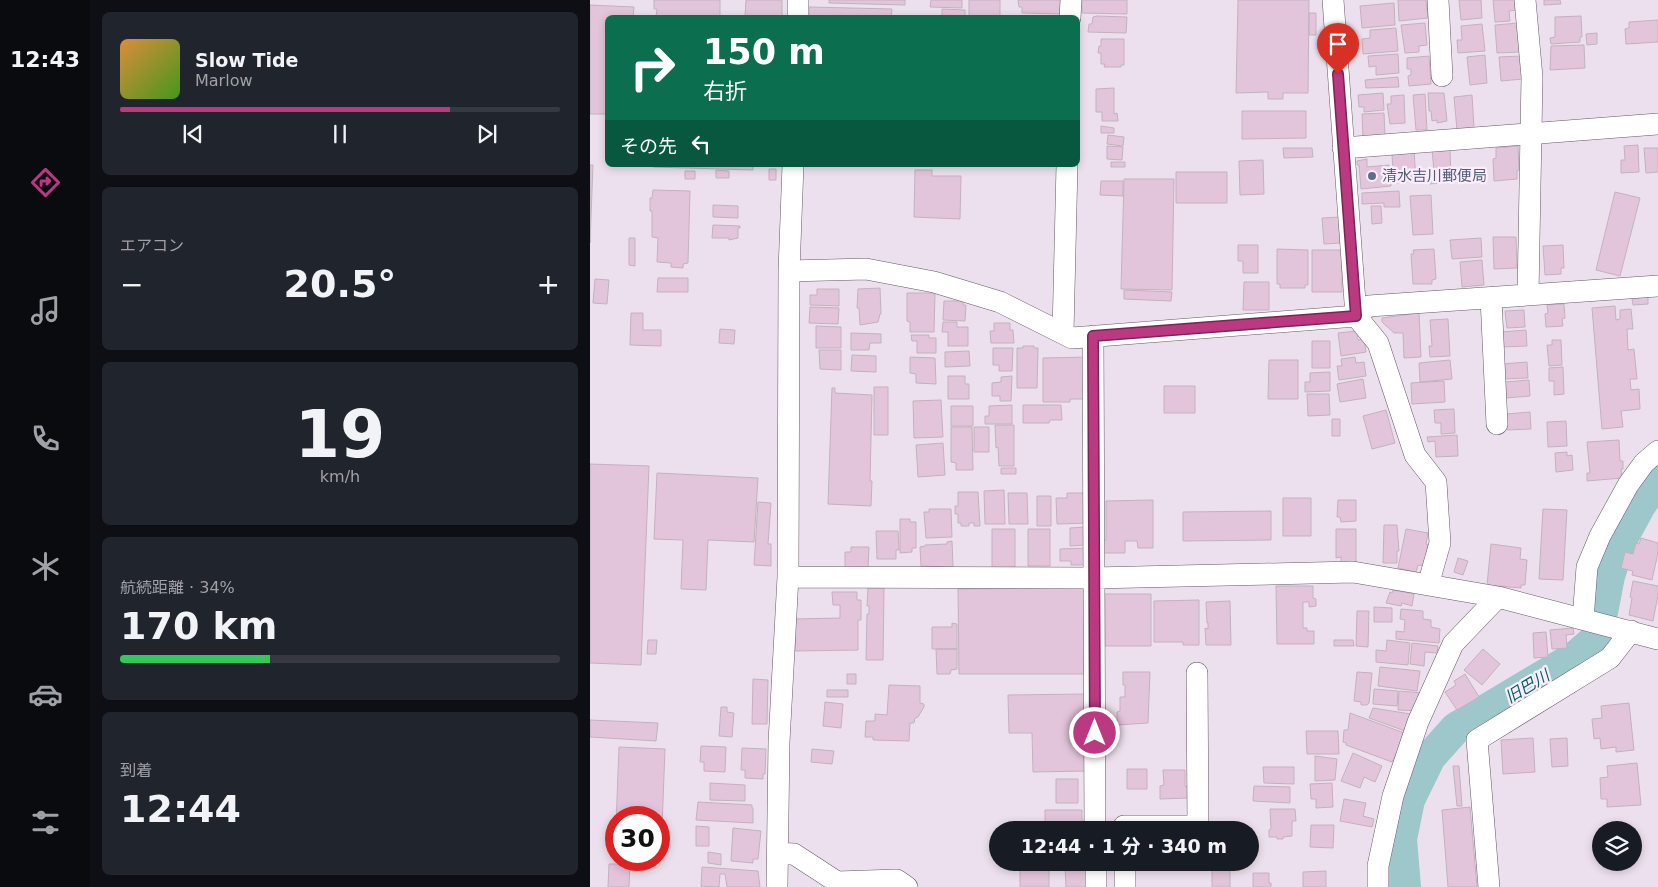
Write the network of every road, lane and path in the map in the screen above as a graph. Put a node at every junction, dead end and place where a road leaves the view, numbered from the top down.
1 (798, 0) edge
2 (1071, 0) edge
3 (1333, 0) edge
4 (1438, 0) edge
5 (1525, 0) edge
6 (798, 15) edge
7 (1070, 15) edge
8 (1442, 76) dead end
9 (1658, 124) edge
10 (1531, 135) junction
11 (1343, 148) junction
12 (793, 167) edge
13 (1067, 167) edge
14 (789, 272) junction
15 (1658, 286) edge
16 (1528, 295) junction
17 (1490, 298) junction
18 (1356, 316) junction
19 (1063, 333) junction
20 (1093, 336) junction
21 (1497, 424) dead end
22 (1658, 451) edge
23 (788, 577) junction
24 (1094, 578) junction
25 (1428, 585) junction
26 (1498, 597) junction
27 (1588, 620) junction
28 (1622, 629) junction
29 (1658, 639) edge
30 (1197, 673) dead end
31 (1096, 821) edge
32 (1198, 821) edge
33 (778, 853) junction
34 (1096, 871) edge
35 (1125, 871) edge
36 (778, 887) edge
37 (906, 887) edge
38 (1096, 887) edge
39 (1126, 887) edge
40 (1378, 887) edge
41 (1489, 887) edge

1 - 6 street
2 - 7 street
3 - 11 street
4 - 8 street
5 - 10 street
9 - 10 street
10 - 11 street
10 - 16 street
11 - 18 street
12 - 14 street
13 - 19 street
14 - 19 street
14 - 23 street
15 - 16 street
16 - 17 street
17 - 18 street
17 - 21 street
18 - 20 street
18 - 25 street
19 - 20 street
20 - 24 street
22 - 27 street
23 - 24 street
23 - 33 street
24 - 25 street
24 - 31 street
25 - 26 street
26 - 27 street
26 - 40 street
27 - 28 street
28 - 29 street
28 - 41 street
30 - 32 street
33 - 36 street
33 - 37 street
34 - 38 street
35 - 39 street

